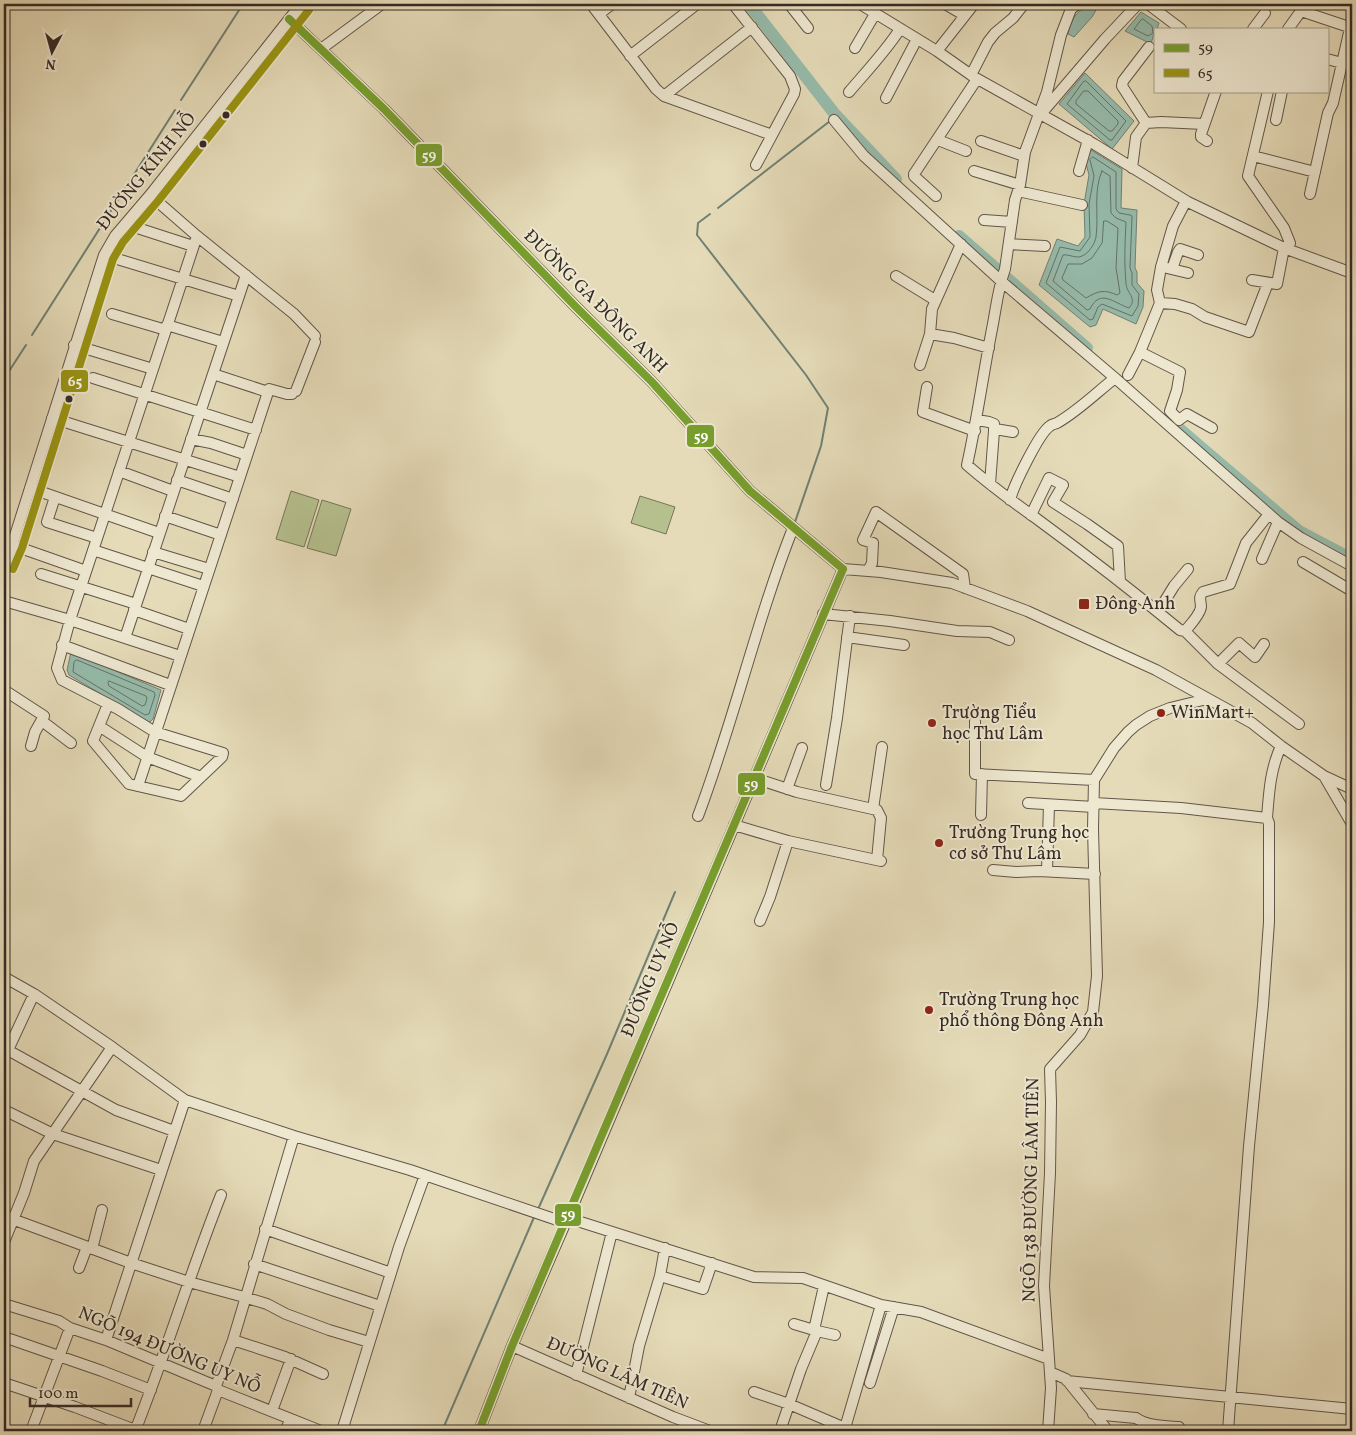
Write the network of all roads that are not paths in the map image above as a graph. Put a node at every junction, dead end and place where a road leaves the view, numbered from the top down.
1 (301, 4) edge
2 (382, 4) edge
3 (591, 4) edge
4 (612, 4) edge
5 (697, 4) edge
6 (733, 4) edge
7 (789, 4) edge
8 (860, 4) edge
9 (945, 4) edge
10 (974, 4) edge
11 (1024, 4) edge
12 (1077, 4) edge
13 (1138, 4) edge
14 (1148, 4) edge
15 (1300, 7) edge
16 (1265, 12) dead end
17 (599, 14) junction
18 (875, 14) junction
19 (964, 15) junction
20 (289, 19) junction
21 (752, 28) junction
22 (808, 28) dead end
23 (1180, 28) edge
24 (1253, 28) edge
25 (1295, 28) edge
26 (1351, 28) edge
27 (900, 29) junction
28 (917, 39) junction
29 (1149, 47) dead end
30 (855, 48) dead end
31 (321, 49) junction
32 (938, 51) junction
33 (630, 56) junction
34 (1328, 59) edge
35 (1342, 63) junction
36 (974, 77) junction
37 (849, 92) dead end
38 (1214, 92) edge
39 (1268, 92) edge
40 (1282, 92) edge
41 (664, 96) junction
42 (886, 98) dead end
43 (1040, 114) junction
44 (834, 120) dead end
45 (1276, 120) dead end
46 (1146, 123) junction
47 (1204, 124) junction
48 (772, 135) junction
49 (938, 140) junction
50 (1088, 140) junction
51 (1207, 141) dead end
52 (980, 142) dead end
53 (966, 151) dead end
54 (1024, 156) junction
55 (1253, 156) junction
56 (756, 165) dead end
57 (1132, 168) junction
58 (974, 171) dead end
59 (1079, 171) dead end
60 (1315, 172) junction
61 (1019, 188) junction
62 (1310, 194) dead end
63 (150, 195) junction
64 (936, 196) dead end
65 (1186, 201) junction
66 (1082, 205) dead end
67 (984, 220) dead end
68 (1012, 222) junction
69 (124, 224) junction
70 (197, 236) junction
71 (961, 244) junction
72 (1009, 244) junction
73 (193, 246) junction
74 (1045, 246) dead end
75 (1284, 248) junction
76 (104, 255) junction
77 (1198, 255) dead end
78 (1161, 267) junction
79 (1172, 269) junction
80 (1188, 273) dead end
81 (1352, 273) edge
82 (246, 275) junction
83 (896, 276) dead end
84 (1003, 277) junction
85 (182, 279) junction
86 (1252, 280) dead end
87 (1268, 283) junction
88 (239, 296) junction
89 (935, 300) junction
90 (1160, 303) junction
91 (112, 314) dead end
92 (166, 328) junction
93 (930, 334) junction
94 (223, 342) junction
95 (74, 345) junction
96 (988, 348) junction
97 (1140, 352) junction
98 (920, 365) dead end
99 (153, 369) junction
100 (213, 374) junction
101 (1128, 375) dead end
102 (92, 378) dead end
103 (1115, 378) junction
104 (927, 387) dead end
105 (268, 392) junction
106 (144, 394) junction
107 (200, 412) junction
108 (52, 418) junction
109 (977, 420) junction
110 (1212, 428) dead end
111 (256, 430) junction
112 (975, 431) junction
113 (994, 431) junction
114 (1013, 432) dead end
115 (191, 439) junction
116 (129, 442) junction
117 (247, 455) junction
118 (184, 459) junction
119 (119, 471) junction
120 (240, 477) junction
121 (990, 484) junction
122 (175, 486) junction
123 (30, 488) junction
124 (55, 497) junction
125 (233, 499) junction
126 (1010, 500) junction
127 (105, 514) junction
128 (1269, 514) junction
129 (1031, 515) junction
130 (165, 516) junction
131 (1278, 522) junction
132 (793, 528) junction
133 (159, 533) junction
134 (221, 535) junction
135 (97, 538) junction
136 (12, 545) junction
137 (93, 550) junction
138 (153, 552) junction
139 (1262, 559) dead end
140 (1302, 562) dead end
141 (4, 565) edge
142 (1352, 566) edge
143 (148, 568) junction
144 (209, 569) junction
145 (843, 569) junction
146 (1188, 569) dead end
147 (86, 571) junction
148 (868, 571) junction
149 (41, 574) dead end
150 (1120, 582) junction
151 (81, 585) junction
152 (204, 586) junction
153 (965, 588) junction
154 (1352, 592) edge
155 (4, 601) edge
156 (135, 607) junction
157 (1158, 612) junction
158 (823, 614) junction
159 (850, 616) junction
160 (70, 620) junction
161 (189, 629) junction
162 (1185, 631) junction
163 (847, 637) junction
164 (125, 638) junction
165 (1009, 640) dead end
166 (1264, 644) dead end
167 (62, 645) junction
168 (904, 645) dead end
169 (180, 656) junction
170 (1218, 664) junction
171 (170, 685) junction
172 (4, 690) edge
173 (1207, 699) junction
174 (108, 704) junction
175 (42, 721) junction
176 (975, 721) dead end
177 (1299, 724) dead end
178 (99, 726) junction
179 (155, 732) junction
180 (71, 743) dead end
181 (31, 746) dead end
182 (882, 746) dead end
183 (1281, 746) junction
184 (802, 748) dead end
185 (147, 757) junction
186 (982, 774) junction
187 (1324, 776) junction
188 (202, 777) junction
189 (754, 778) junction
190 (1094, 780) junction
191 (826, 785) dead end
192 (138, 786) junction
193 (787, 789) junction
194 (1352, 789) edge
195 (1028, 803) dead end
196 (1049, 804) junction
197 (1094, 805) junction
198 (873, 809) junction
199 (981, 815) dead end
200 (698, 816) dead end
201 (1267, 818) junction
202 (1352, 824) edge
203 (734, 825) junction
204 (788, 841) junction
205 (993, 870) dead end
206 (1048, 871) junction
207 (1095, 874) junction
208 (760, 921) dead end
209 (4, 977) edge
210 (34, 994) junction
211 (112, 1047) junction
212 (6, 1049) edge
213 (82, 1091) junction
214 (185, 1100) junction
215 (4, 1110) edge
216 (174, 1131) junction
217 (53, 1134) junction
218 (294, 1136) junction
219 (161, 1170) junction
220 (425, 1176) junction
221 (221, 1195) dead end
222 (102, 1210) dead end
223 (9, 1218) edge
224 (567, 1220) junction
225 (265, 1229) junction
226 (612, 1232) junction
227 (4, 1242) edge
228 (89, 1248) junction
229 (665, 1248) junction
230 (131, 1263) junction
231 (712, 1263) junction
232 (254, 1264) junction
233 (79, 1268) dead end
234 (391, 1273) junction
235 (660, 1276) junction
236 (189, 1282) junction
237 (824, 1286) junction
238 (244, 1296) junction
239 (4, 1304) edge
240 (881, 1305) junction
241 (380, 1306) junction
242 (894, 1307) junction
243 (794, 1324) dead end
244 (70, 1328) junction
245 (815, 1331) junction
246 (835, 1335) dead end
247 (4, 1337) edge
248 (106, 1340) junction
249 (232, 1340) junction
250 (369, 1342) junction
251 (512, 1346) junction
252 (59, 1355) junction
253 (291, 1359) junction
254 (1049, 1360) junction
255 (161, 1363) junction
256 (1050, 1372) junction
257 (323, 1374) dead end
258 (576, 1375) junction
259 (1067, 1381) junction
260 (4, 1383) edge
261 (870, 1383) dead end
262 (217, 1388) junction
263 (151, 1390) junction
264 (754, 1392) dead end
265 (44, 1396) junction
266 (1230, 1397) junction
267 (629, 1398) junction
268 (789, 1404) junction
269 (1352, 1409) edge
270 (272, 1411) junction
271 (1093, 1414) junction
272 (291, 1419) junction
273 (849, 1430) edge
274 (31, 1431) edge
275 (136, 1431) edge
276 (203, 1431) edge
277 (285, 1431) edge
278 (322, 1431) edge
279 (342, 1431) edge
280 (479, 1431) edge
281 (710, 1431) edge
282 (780, 1431) edge
283 (1048, 1431) edge
284 (1108, 1431) edge
285 (1178, 1431) edge
286 (1228, 1431) edge
287 (1234, 1431) edge

1 - 20 street, ĐƯỜNG KÍNH NỖ
2 - 31 street
3 - 17 street
4 - 17 street
5 - 33 street
6 - 21 street
7 - 22 street
8 - 18 street
9 - 19 street
10 - 19 street
11 - 36 street
12 - 43 street
13 - 43 street
14 - 23 street
15 - 25 street
15 - 26 street
16 - 24 street
17 - 33 street
18 - 27 street
18 - 30 street
19 - 32 street
20 - 31 street, ĐƯỜNG GA ĐÔNG ANH
20 - 63 street, ĐƯỜNG KÍNH NỖ
21 - 41 street
21 - 48 street
26 - 35 street
27 - 28 street
27 - 37 street
28 - 32 street
28 - 42 street
29 - 46 street
31 - 132 street, ĐƯỜNG GA ĐÔNG ANH
32 - 36 street
33 - 41 street
34 - 35 street
35 - 60 street
36 - 43 street
36 - 49 street
38 - 47 street
39 - 55 street
40 - 45 street
41 - 48 street
43 - 50 street
43 - 54 street
44 - 71 street
46 - 47 street
46 - 57 street
47 - 51 street
48 - 56 street
49 - 53 street
49 - 64 street
50 - 57 street
50 - 59 street
52 - 54 street
54 - 61 street
55 - 60 street
55 - 75 street
57 - 65 street
58 - 61 street
60 - 62 street
61 - 66 street
61 - 68 street
63 - 69 street, ĐƯỜNG KÍNH NỖ
63 - 70 street
65 - 75 street
65 - 78 street
67 - 68 street
68 - 72 street
69 - 73 street
69 - 76 street, ĐƯỜNG KÍNH NỖ
70 - 73 street
70 - 82 street
71 - 84 street
71 - 89 street
72 - 74 street
72 - 84 street
73 - 85 street
75 - 81 street
75 - 87 street
76 - 85 street
76 - 95 street, ĐƯỜNG KÍNH NỖ
77 - 79 street
78 - 79 street
78 - 90 street
79 - 80 street
82 - 88 street
82 - 105 street
83 - 89 street
84 - 96 street
84 - 103 street
85 - 88 street
85 - 92 street
86 - 87 street
87 - 90 street
88 - 94 street
89 - 93 street
90 - 97 street
91 - 92 street
92 - 94 street
92 - 99 street
93 - 96 street
93 - 98 street
94 - 100 street
95 - 99 street
95 - 108 street, ĐƯỜNG KÍNH NỖ
96 - 109 street
97 - 101 street
97 - 110 street
99 - 106 street
100 - 105 street
100 - 107 street
102 - 106 street
103 - 126 street
103 - 128 street
104 - 112 street
105 - 111 street
106 - 107 street
106 - 116 street
107 - 111 street
107 - 115 street
108 - 116 street
108 - 123 street, ĐƯỜNG KÍNH NỖ
109 - 112 street
109 - 113 street
111 - 117 street
112 - 121 street
113 - 114 street
113 - 121 street
115 - 117 street
115 - 118 street
116 - 118 street
116 - 119 street
117 - 120 street
118 - 120 street
118 - 122 street
119 - 122 street
119 - 127 street
120 - 125 street
121 - 126 street
122 - 125 street
122 - 130 street
123 - 124 street
123 - 136 street, ĐƯỜNG KÍNH NỖ
124 - 127 street
124 - 135 street
125 - 134 street
126 - 129 street
127 - 133 street
127 - 135 street
128 - 131 street
128 - 162 street
129 - 150 street
129 - 150 street
130 - 133 street
130 - 134 street
131 - 139 street
131 - 142 street
132 - 145 street, ĐƯỜNG GA ĐÔNG ANH
132 - 200 street
133 - 138 street
134 - 144 street
135 - 137 street
136 - 141 street, ĐƯỜNG KÍNH NỖ
136 - 147 street
137 - 143 street
137 - 147 street
138 - 143 street
138 - 144 street
140 - 154 street
143 - 152 street
143 - 156 street
144 - 152 street
145 - 148 street
145 - 158 street, ĐƯỜNG UY NỖ
146 - 157 street
147 - 151 street
148 - 153 street
148 - 153 street
149 - 151 street
150 - 157 street
151 - 156 street
151 - 160 street
152 - 161 street
153 - 173 street
155 - 160 street
156 - 161 street
156 - 164 street
157 - 162 street
158 - 159 street
158 - 189 street, ĐƯỜNG UY NỖ
159 - 163 street
159 - 165 street
160 - 164 street
160 - 167 street
161 - 169 street
162 - 170 street
163 - 168 street
163 - 191 street
164 - 169 street
166 - 170 street
167 - 171 street
167 - 174 street
169 - 171 street
170 - 177 street
171 - 179 street
172 - 175 street
173 - 183 street
173 - 190 street
174 - 178 street
174 - 179 street
175 - 180 street
175 - 181 street
176 - 186 street
178 - 185 street
178 - 192 street
179 - 185 street
179 - 188 street
182 - 198 street
183 - 187 street
183 - 201 street
184 - 193 street
185 - 188 street
185 - 192 street
186 - 190 street
186 - 199 street
187 - 194 street
187 - 202 street
188 - 192 street
189 - 193 street
189 - 203 street, ĐƯỜNG UY NỖ
190 - 197 street, NGÕ 138 ĐƯỜNG LÂM TIÊN
193 - 198 street
195 - 196 street
196 - 197 street
196 - 206 street
197 - 201 street
197 - 207 street, NGÕ 138 ĐƯỜNG LÂM TIÊN
198 - 204 street
201 - 266 street
203 - 204 street
203 - 224 street, ĐƯỜNG UY NỖ
204 - 208 street
205 - 206 street
206 - 207 street
207 - 254 street, NGÕ 138 ĐƯỜNG LÂM TIÊN
209 - 210 street
210 - 211 street
210 - 212 street
211 - 213 street
211 - 214 street
212 - 213 street
213 - 216 street
213 - 217 street
214 - 216 street
214 - 218 street
215 - 217 street
216 - 219 street
217 - 219 street
217 - 223 street
218 - 220 street
218 - 225 street
219 - 230 street
220 - 224 street
220 - 234 street
221 - 236 street
222 - 228 street
223 - 227 street
223 - 228 street
224 - 226 street
224 - 251 street, ĐƯỜNG UY NỖ
225 - 232 street
225 - 234 street
226 - 229 street
226 - 258 street
228 - 230 street
228 - 233 street
229 - 231 street
229 - 235 street
230 - 236 street
230 - 248 street
231 - 235 street
231 - 237 street
232 - 238 street
232 - 241 street
234 - 241 street
235 - 267 street
236 - 238 street
236 - 255 street
237 - 240 street
237 - 245 street
238 - 249 street
238 - 250 street
239 - 244 street, NGÕ 194 ĐƯỜNG UY NỖ
240 - 242 street
240 - 273 street
241 - 250 street
242 - 254 street
242 - 261 street
243 - 245 street
244 - 248 street, NGÕ 194 ĐƯỜNG UY NỖ
244 - 252 street
245 - 246 street
245 - 268 street
247 - 252 street
248 - 255 street, NGÕ 194 ĐƯỜNG UY NỖ
249 - 253 street
249 - 262 street
250 - 279 street
251 - 258 street, ĐƯỜNG LÂM TIÊN
251 - 280 street, ĐƯỜNG UY NỖ
252 - 263 street
252 - 265 street
253 - 257 street
253 - 270 street
254 - 256 street, NGÕ 138 ĐƯỜNG LÂM TIÊN
255 - 262 street, NGÕ 194 ĐƯỜNG UY NỖ
255 - 263 street
256 - 259 street
256 - 283 street, NGÕ 138 ĐƯỜNG LÂM TIÊN
258 - 267 street, ĐƯỜNG LÂM TIÊN
259 - 266 street
259 - 271 street
260 - 265 street
262 - 270 street, NGÕ 194 ĐƯỜNG UY NỖ
262 - 276 street
263 - 275 street
264 - 268 street
265 - 274 street
265 - 275 street
266 - 269 street
266 - 286 street
267 - 281 street, ĐƯỜNG LÂM TIÊN
268 - 273 street
268 - 282 street
270 - 272 street, NGÕ 194 ĐƯỜNG UY NỖ
271 - 284 street
271 - 285 street
272 - 277 street
272 - 278 street, NGÕ 194 ĐƯỜNG UY NỖ
286 - 287 street

